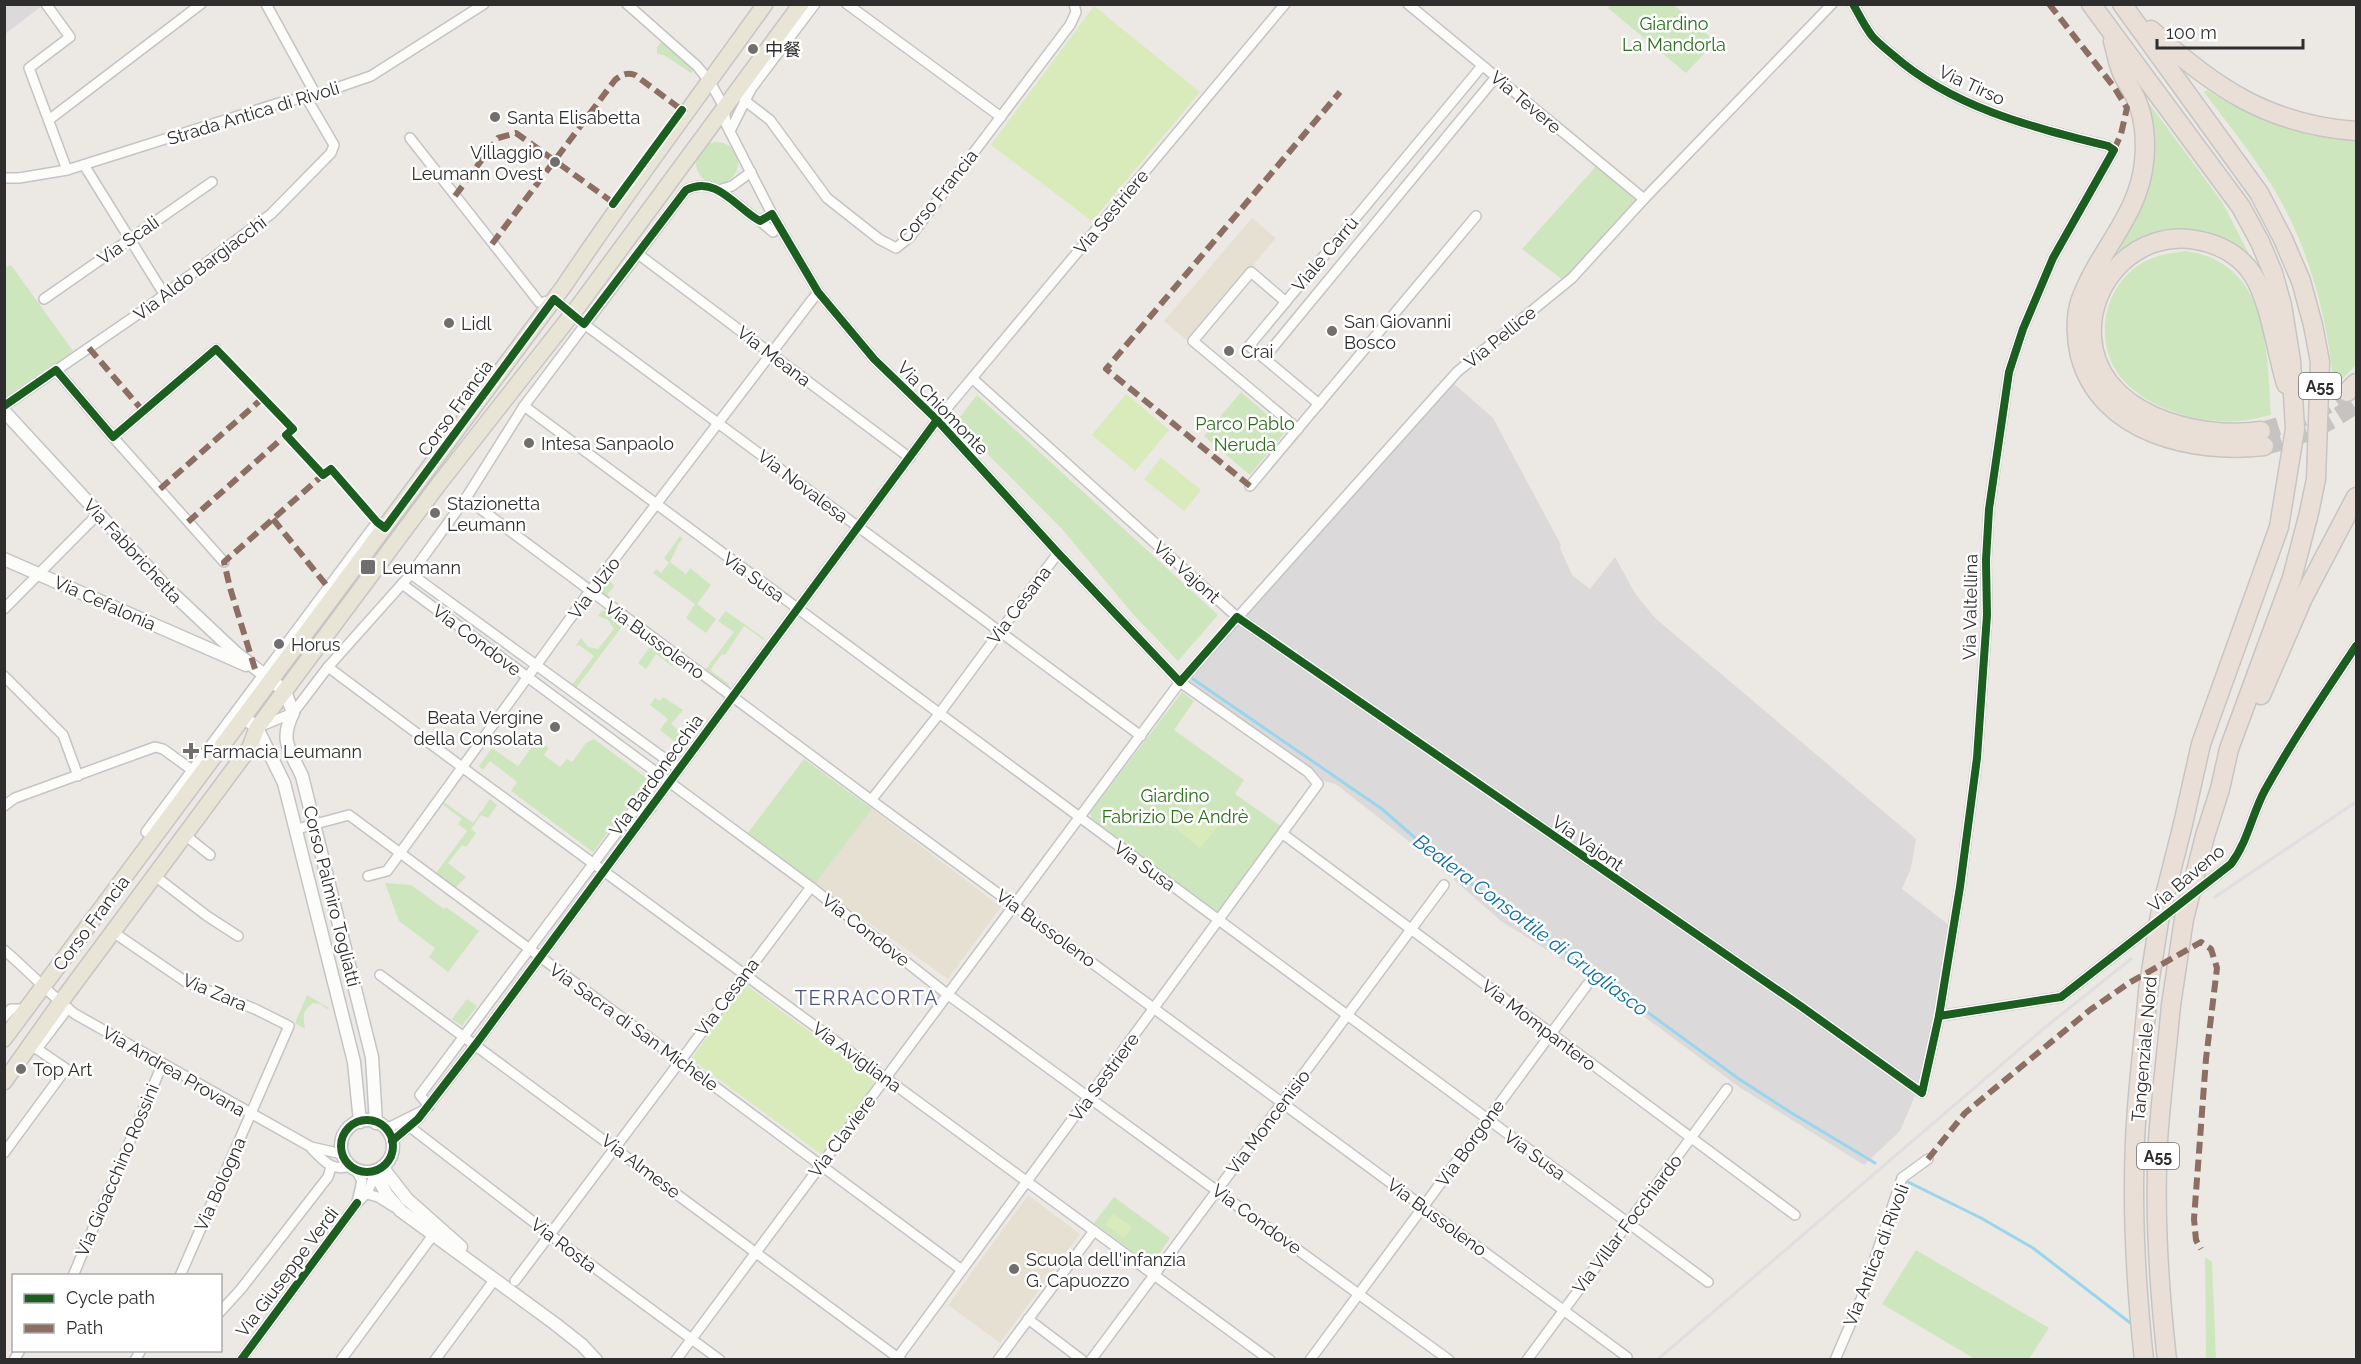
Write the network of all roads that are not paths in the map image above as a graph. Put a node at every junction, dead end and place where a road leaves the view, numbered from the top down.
1 (46, 4) edge
2 (201, 4) edge
3 (266, 4) edge
4 (484, 4) edge
5 (627, 4) edge
6 (765, 4) edge
7 (801, 4) edge
8 (815, 4) edge
9 (847, 4) edge
10 (1074, 4) edge
11 (1285, 4) edge
12 (1408, 4) edge
13 (1832, 4) edge
14 (1853, 4) edge
15 (2091, 4) edge
16 (2123, 4) edge
17 (2110, 30) junction
18 (1482, 66) junction
19 (1496, 77) junction
20 (710, 82) junction
21 (311, 96) junction
22 (744, 100) junction
23 (724, 107) junction
24 (1442, 114) junction
25 (1001, 117) junction
26 (50, 119) junction
27 (1456, 126) junction
28 (730, 131) junction
29 (2356, 131) edge
30 (410, 138) dead end
31 (2108, 146) joint
32 (1414, 148) junction
33 (1428, 160) junction
34 (84, 165) junction
35 (68, 170) junction
36 (751, 172) junction
37 (4, 178) edge
38 (213, 182) dead end
39 (719, 190) junction
40 (1644, 200) junction
41 (772, 214) junction
42 (1476, 216) dead end
43 (760, 221) junction
44 (773, 232) dead end
45 (129, 239) junction
46 (638, 254) junction
47 (819, 292) junction
48 (164, 294) junction
49 (44, 299) dead end
50 (554, 299) junction
51 (1286, 302) junction
52 (573, 313) junction
53 (584, 324) junction
54 (216, 348) dead end
55 (771, 354) junction
56 (1264, 358) junction
57 (56, 370) junction
58 (973, 379) junction
59 (1319, 404) junction
60 (4, 406) edge
61 (524, 406) junction
62 (2293, 410) junction
63 (4, 411) edge
64 (937, 420) junction
65 (719, 423) junction
66 (1298, 429) junction
67 (113, 437) junction
68 (910, 458) junction
69 (425, 474) junction
70 (438, 485) junction
71 (1250, 486) dead end
72 (2356, 497) edge
73 (466, 498) junction
74 (656, 505) junction
75 (98, 513) junction
76 (858, 527) junction
77 (1058, 553) junction
78 (4, 559) edge
79 (224, 562) dead end
80 (39, 573) junction
81 (411, 573) junction
82 (402, 584) junction
83 (590, 591) junction
84 (4, 609) edge
85 (798, 609) junction
86 (1237, 617) junction
87 (999, 631) junction
88 (215, 634) junction
89 (2356, 646) edge
90 (206, 648) junction
91 (537, 665) junction
92 (328, 667) junction
93 (263, 675) junction
94 (4, 676) edge
95 (528, 678) junction
96 (1180, 682) junction
97 (285, 691) junction
98 (732, 697) junction
99 (293, 712) junction
100 (939, 714) junction
101 (244, 717) junction
102 (257, 728) junction
103 (1141, 736) junction
104 (463, 768) junction
105 (679, 769) junction
106 (192, 770) junction
107 (78, 776) junction
108 (669, 782) junction
109 (2220, 789) junction
110 (1313, 794) joint
111 (872, 800) junction
112 (4, 806) edge
113 (651, 808) junction
114 (1080, 818) junction
115 (315, 824) junction
116 (297, 829) junction
117 (1283, 834) junction
118 (185, 836) junction
119 (154, 838) junction
120 (400, 854) junction
121 (210, 855) dead end
122 (593, 863) junction
123 (604, 872) junction
124 (155, 876) junction
125 (368, 876) dead end
126 (1444, 885) dead end
127 (811, 887) junction
128 (1014, 904) junction
129 (1219, 921) junction
130 (1411, 930) junction
131 (113, 932) junction
132 (238, 936) dead end
133 (4, 950) edge
134 (528, 950) junction
135 (540, 958) junction
136 (380, 975) dead end
137 (745, 975) junction
138 (1587, 985) dead end
139 (44, 986) junction
140 (947, 994) junction
141 (64, 1006) junction
142 (1155, 1008) junction
143 (27, 1009) junction
144 (1347, 1016) junction
145 (1939, 1016) junction
146 (4, 1017) edge
147 (289, 1026) joint
148 (1551, 1034) junction
149 (466, 1036) junction
150 (4, 1040) edge
151 (477, 1044) junction
152 (34, 1047) junction
153 (679, 1060) junction
154 (162, 1065) junction
155 (885, 1077) junction
156 (4, 1082) edge
157 (1727, 1089) dead end
158 (1922, 1093) joint
159 (1089, 1097) junction
160 (1282, 1102) junction
161 (429, 1106) junction
162 (251, 1114) junction
163 (1488, 1119) junction
164 (360, 1122) junction
165 (381, 1126) junction
166 (410, 1127) junction
167 (1692, 1138) junction
168 (392, 1141) junction
169 (614, 1146) junction
170 (311, 1147) junction
171 (4, 1153) edge
172 (342, 1154) junction
173 (1928, 1159) dead end
174 (820, 1165) junction
175 (331, 1167) junction
176 (353, 1168) junction
177 (378, 1169) junction
178 (1027, 1181) junction
179 (1217, 1190) junction
180 (367, 1194) junction
181 (357, 1203) junction
182 (1424, 1206) junction
183 (401, 1211) junction
184 (1795, 1215) dead end
185 (1628, 1223) junction
186 (436, 1231) junction
187 (1094, 1231) junction
188 (549, 1234) junction
189 (756, 1252) junction
190 (962, 1270) junction
191 (73, 1274) edge
192 (180, 1274) edge
193 (1154, 1274) junction
194 (495, 1279) junction
195 (515, 1281) dead end
196 (1708, 1282) dead end
197 (1359, 1294) junction
198 (222, 1310) edge
199 (1564, 1310) junction
200 (1028, 1319) junction
201 (691, 1338) junction
202 (1627, 1357) dead end
203 (241, 1359) edge
204 (341, 1359) edge
205 (435, 1359) edge
206 (596, 1359) edge
207 (676, 1359) edge
208 (720, 1359) edge
209 (898, 1359) edge
210 (998, 1359) edge
211 (1082, 1359) edge
212 (1090, 1359) edge
213 (1270, 1359) edge
214 (1311, 1359) edge
215 (1449, 1359) edge
216 (1527, 1359) edge
217 (1835, 1359) edge
218 (2144, 1359) edge
219 (2167, 1359) edge

1 - 26 street
2 - 26 street
3 - 21 street, Via Aldo Bargiacchi
4 - 21 street, Strada Antica di Rivoli
5 - 20 street, Via Chiomonte
6 - 20 main road, Corso Francia
7 - 23 main road, Corso Francia
8 - 22 street
9 - 25 street
10 - 25 street, Corso Francia
11 - 58 street, Via Sestriere
12 - 18 street, Via Tevere
13 - 40 street, Via Pellice
14 - 31 street, Via Tirso
15 - 17 highway, A55
16 - 29 highway, A55
16 - 109 highway, A55
17 - 62 highway, A55
17 - 62 highway, A55
18 - 19 street, Via Tevere
18 - 24 street, Viale Carrù
19 - 27 street, Viale Carrù
19 - 40 street, Via Tevere
20 - 23 street, Via Chiomonte
20 - 50 main road, Corso Francia
21 - 34 street, Strada Antica di Rivoli
21 - 48 street, Via Aldo Bargiacchi
22 - 25 street, Corso Francia
22 - 28 street
23 - 28 street, Via Chiomonte
23 - 52 main road, Corso Francia
24 - 27 street
24 - 32 street, Viale Carrù
26 - 35 street
27 - 33 street, Viale Carrù
28 - 36 street, Via Chiomonte
30 - 50 street
31 - 145 street, Via Valtellina
32 - 33 street
32 - 51 street, Viale Carrù
33 - 56 street, Viale Carrù
34 - 35 street, Strada Antica di Rivoli
34 - 45 street
35 - 37 street, Strada Antica di Rivoli
36 - 39 street
36 - 41 street, Via Chiomonte
38 - 45 street, Via Scali
39 - 43 street
39 - 46 street
40 - 86 street, Via Pellice
41 - 43 street
41 - 47 street, Via Chiomonte
42 - 59 street
43 - 44 street
45 - 48 street
45 - 49 street, Via Scali
46 - 53 street
46 - 55 street, Via Meana
47 - 55 street, Via Ulzio
47 - 64 street, Via Chiomonte
48 - 57 street, Via Aldo Bargiacchi
50 - 52 street, Via Novalesa
50 - 69 main road, Corso Francia
51 - 56 street, Viale Carrù
51 - 66 street
52 - 53 street, Via Novalesa
52 - 70 main road, Corso Francia
53 - 61 street
53 - 65 street, Via Novalesa
54 - 67 street
55 - 65 street, Via Ulzio
55 - 68 street, Via Meana
56 - 59 street, Viale Carrù
57 - 60 street, Via Aldo Bargiacchi
57 - 67 street
58 - 64 street, Via Sestriere
58 - 86 street, Via Vajont
59 - 66 street
61 - 73 street
61 - 74 street, Via Susa
62 - 218 highway, Tangenziale Nord / A55, bridge
63 - 75 street, Via Fabbrichetta
64 - 68 street, Via Bardonecchia
64 - 77 street, Via Chiomonte
65 - 74 street, Via Ulzio
65 - 76 street, Via Novalesa
66 - 71 street
67 - 79 street
68 - 76 street, Via Bardonecchia
69 - 70 street, Corso Francia
69 - 93 main road, Corso Francia
70 - 97 main road, Corso Francia
72 - 109 highway, A55
73 - 81 street
73 - 83 street, Via Bussoleno
74 - 83 street, Via Ulzio
74 - 85 street, Via Susa
75 - 80 street
75 - 88 street, Via Fabbrichetta
76 - 85 street, Via Bardonecchia
76 - 87 street, Via Novalesa
77 - 87 street, Via Cesana
77 - 96 street, Via Chiomonte
78 - 80 street, Via Cefalonia
80 - 84 street
80 - 90 street, Via Cefalonia
81 - 82 street
81 - 91 street, Via Condove
82 - 92 street
82 - 95 street, Via Condove
83 - 91 street, Via Ulzio
83 - 98 street, Via Bussoleno
85 - 98 street, Via Bardonecchia
85 - 100 street, Via Susa
86 - 96 street, Via Pellice
86 - 158 street, Via Vajont
87 - 100 street, Via Cesana
87 - 103 street, Via Novalesa
88 - 90 street
88 - 93 street, Via Fabbrichetta
89 - 145 street, Via Baveno
90 - 93 street, Via Cefalonia
91 - 95 street, Via Ulzio
91 - 105 street, Via Condove
92 - 99 street
92 - 104 street, Via Avigliana
93 - 97 street
93 - 101 main road, Corso Francia
93 - 106 street, Corso Francia
94 - 107 street
95 - 104 street, Via Ulzio
95 - 108 street, Via Condove
96 - 103 street, Via Claviere
96 - 110 street, Via Chiomonte
97 - 99 street
97 - 102 main road, Corso Francia
98 - 105 street, Via Bardonecchia
98 - 111 street, Via Bussoleno
99 - 102 street
99 - 115 street, Corso Palmiro Togliatti
100 - 111 street, Via Cesana
100 - 114 street, Via Susa
101 - 102 street, Corso Palmiro Togliatti
101 - 119 main road, Corso Francia
102 - 116 street, Corso Palmiro Togliatti
102 - 118 main road, Corso Francia
103 - 114 street, Via Claviere
104 - 120 street, Via Ulzio
104 - 122 street, Via Avigliana
105 - 108 street, Via Bardonecchia
106 - 107 street
106 - 119 street, Corso Francia
107 - 112 street
108 - 113 street, Via Bardonecchia
108 - 127 street, Via Condove
109 - 219 highway, Tangenziale Nord / A55, bridge
110 - 117 street, Via Sestriere
111 - 128 street, Via Bussoleno
113 - 122 street, Via Bardonecchia
113 - 123 street, Via Bardonecchia
114 - 128 street, Via Claviere
114 - 129 street, Via Susa
115 - 116 street, Via Sacra di San Michele
115 - 120 street, Via Sacra di San Michele
115 - 165 street, Corso Palmiro Togliatti
116 - 164 street, Corso Palmiro Togliatti
117 - 129 street, Via Sestriere
117 - 130 street, Via Mompantero
118 - 121 street
118 - 124 main road, Corso Francia
119 - 139 main road, Corso Francia
120 - 125 street, Via Ulzio
120 - 134 street, Via Sacra di San Michele
122 - 123 street, Via Avigliana
122 - 134 street, Via Bardonecchia
123 - 135 street, Via Bardonecchia
123 - 137 street, Via Avigliana
124 - 131 main road, Corso Francia
124 - 132 street, Corso Francia
126 - 130 street, Via Moncenisio
127 - 137 street, Via Cesana
127 - 140 street, Via Condove
128 - 140 street, Via Claviere
128 - 142 street, Via Bussoleno
129 - 142 street, Via Sestriere
129 - 144 street, Via Susa
130 - 144 street, Via Moncenisio
130 - 148 street, Via Mompantero
131 - 141 main road, Corso Francia
131 - 147 street, Via Zara
133 - 139 street, Via Andrea Provana
134 - 135 street, Via Sacra di San Michele
134 - 149 street, Via Bardonecchia
135 - 151 street, Via Bardonecchia
135 - 153 street, Via Sacra di San Michele
136 - 149 street, Via Almese
137 - 153 street, Via Cesana
137 - 155 street, Via Avigliana
138 - 148 street, Via Borgone
139 - 141 street, Via Andrea Provana
139 - 143 main road, Corso Francia
140 - 155 street, Via Claviere
140 - 159 street, Via Condove
141 - 152 main road, Corso Francia
141 - 154 street, Via Andrea Provana
142 - 159 street, Via Sestriere
142 - 160 street, Via Bussoleno
143 - 146 street
143 - 150 main road, Corso Francia
144 - 160 street, Via Moncenisio
144 - 163 street, Via Susa
145 - 158 street, Via Valtellina
147 - 162 street, Via Bologna
148 - 163 street, Via Borgone
148 - 167 street, Via Mompantero
149 - 151 street, Via Almese
149 - 161 street, Via Bardonecchia
151 - 161 street, Via Bardonecchia
151 - 169 street, Via Almese
152 - 156 main road, Corso Francia
152 - 171 street
153 - 169 street, Via Cesana
153 - 174 street, Via Sacra di San Michele
154 - 162 street, Via Andrea Provana
154 - 191 street, Via Gioacchino Rossini
155 - 174 street, Via Claviere
155 - 178 street, Via Avigliana
157 - 167 street, Via Villar Focchiardo
159 - 178 street, Via Sestriere
159 - 179 street, Via Condove
160 - 179 street, Via Moncenisio
160 - 182 street, Via Bussoleno
161 - 165 street, Via Bardonecchia
161 - 166 street, Via Bardonecchia
162 - 170 street, Via Andrea Provana
162 - 192 street, Via Bologna
163 - 182 street, Via Borgone
163 - 185 street, Via Susa
164 - 165 street
164 - 172 street
165 - 168 street
166 - 168 street, Via Bardonecchia
166 - 188 street, Via Rosta
167 - 184 street, Via Mompantero
167 - 185 street, Via Villar Focchiardo
168 - 177 street
169 - 188 street, Via Cesana
169 - 189 street, Via Almese
170 - 172 street, Via Andrea Provana
170 - 175 street, Via Andrea Provana
172 - 176 street
173 - 217 street, Via Antica di Rivoli
174 - 189 street, Via Claviere
174 - 190 street, Via Sacra di San Michele
175 - 176 street
175 - 198 street
176 - 177 street
176 - 181 street, Via Giuseppe Verdi
177 - 180 street
177 - 183 street
177 - 186 street
178 - 187 street, Via Avigliana
178 - 190 street, Via Sestriere
179 - 193 street, Via Moncenisio
179 - 197 street, Via Condove
180 - 181 street, Via Giuseppe Verdi
180 - 183 street
181 - 203 street, Via Giuseppe Verdi
182 - 197 street, Via Borgone
182 - 199 street, Via Bussoleno
183 - 186 street
185 - 196 street, Via Susa
185 - 199 street, Via Villar Focchiardo
186 - 194 street
186 - 204 street
187 - 193 street, Via Avigliana
187 - 200 street
188 - 195 street, Via Cesana
188 - 201 street, Via Rosta
189 - 201 street, Via Claviere
189 - 209 street, Via Almese
190 - 209 street, Via Sestriere
193 - 212 street, Via Moncenisio
193 - 213 street, Via Avigliana
194 - 205 street
194 - 206 street
197 - 214 street, Via Borgone
197 - 215 street, Via Condove
199 - 202 street, Via Bussoleno
199 - 216 street, Via Villar Focchiardo
200 - 210 street
200 - 211 street
201 - 207 street, Via Claviere
201 - 208 street, Via Rosta

